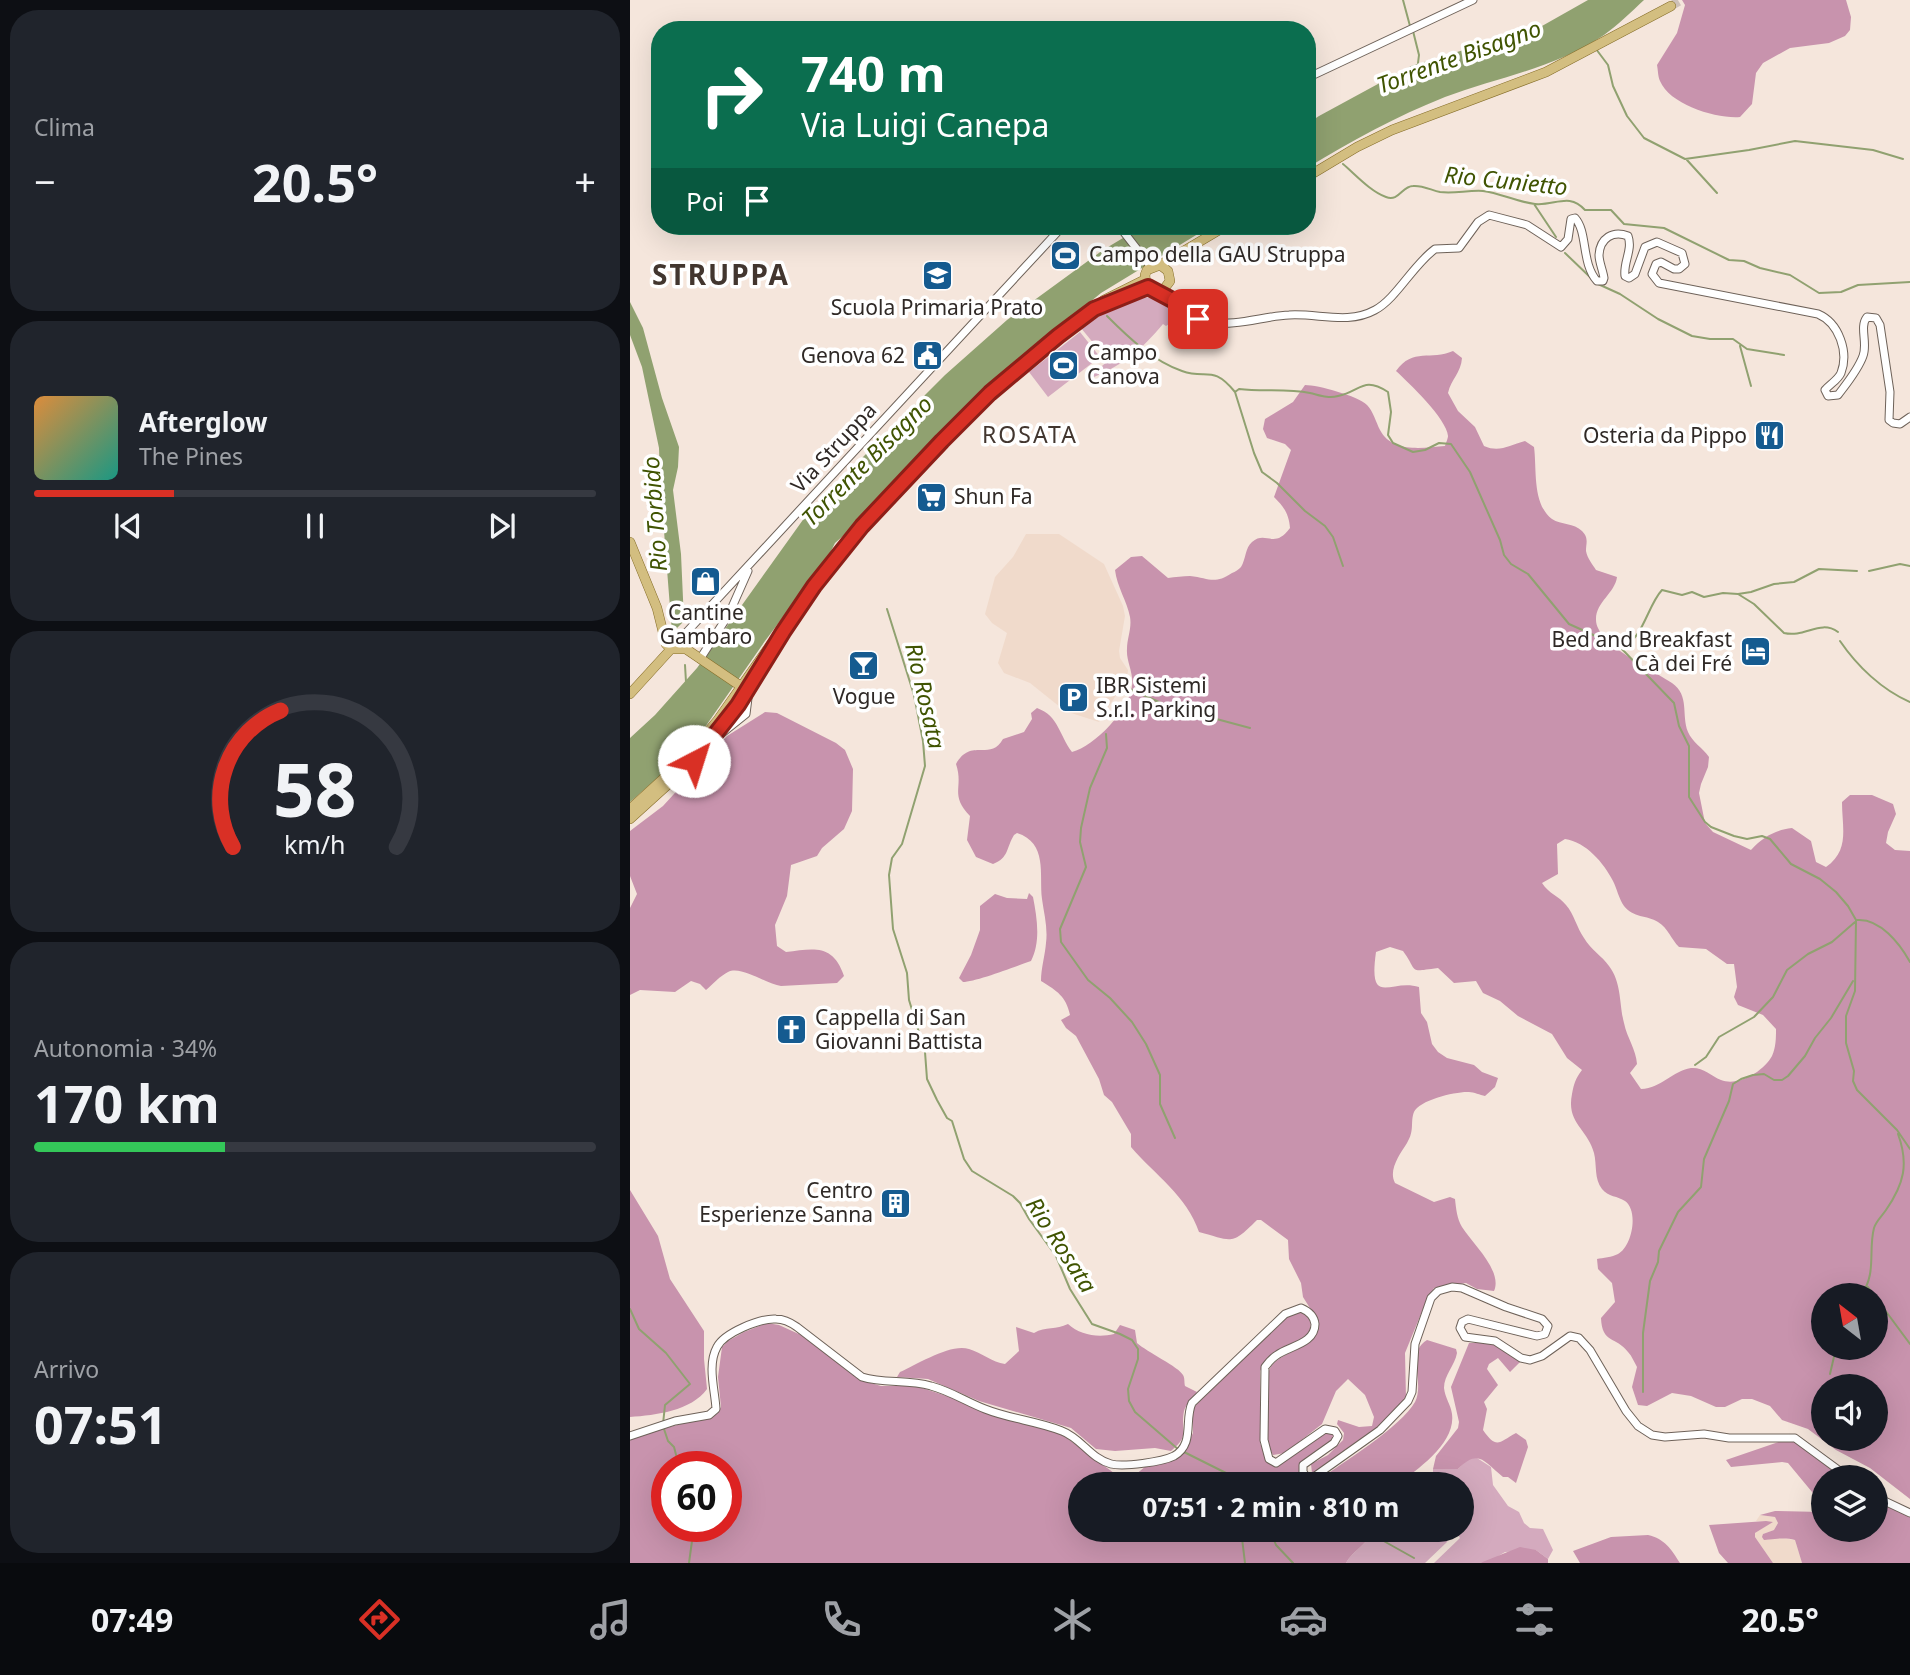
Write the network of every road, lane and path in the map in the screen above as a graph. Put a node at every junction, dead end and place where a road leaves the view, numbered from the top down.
1 (1473, 0) edge
2 (1671, 6) dead end
3 (1316, 74) edge
4 (1316, 172) edge
5 (1055, 235) edge
6 (1127, 235) edge
7 (1211, 235) edge
8 (1156, 266) junction
9 (1146, 283) junction
10 (1163, 288) junction
11 (1910, 417) edge
12 (630, 542) edge
13 (756, 558) junction
14 (723, 593) junction
15 (733, 605) junction
16 (686, 632) junction
17 (671, 649) junction
18 (686, 649) junction
19 (701, 660) junction
20 (742, 688) junction
21 (630, 694) edge
22 (630, 809) edge
23 (630, 819) edge
24 (630, 1436) edge
25 (1832, 1465) edge
26 (1888, 1503) edge
27 (1910, 1513) edge

1 - 3 street
2 - 4 main road
5 - 13 street, Via Struppa
6 - 8 street
7 - 8 main road
8 - 9 main road
8 - 10 main road
9 - 10 main road
9 - 20 main road
10 - 11 street
12 - 17 main road
13 - 14 street, Via Struppa
13 - 15 street
14 - 15 street
14 - 16 street, Via Struppa
15 - 19 street
16 - 17 street, Via Struppa
16 - 18 street
17 - 18 main road
17 - 21 main road, Via Struppa
18 - 19 main road
19 - 20 main road
20 - 22 main road
20 - 23 main road
24 - 25 street
26 - 27 street

